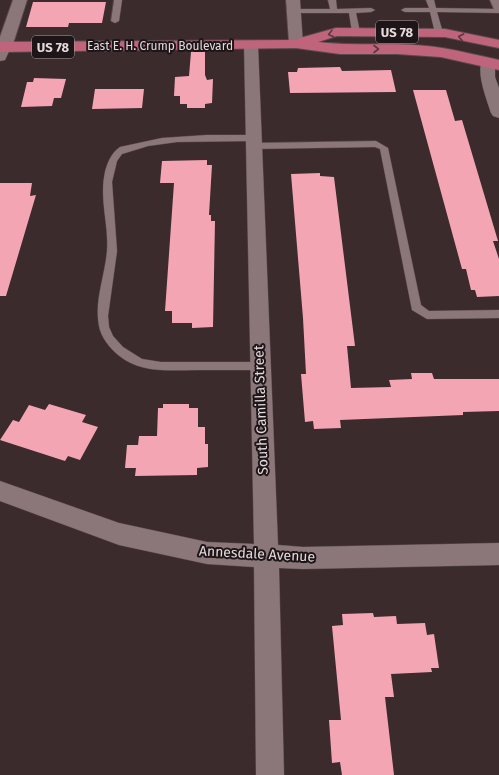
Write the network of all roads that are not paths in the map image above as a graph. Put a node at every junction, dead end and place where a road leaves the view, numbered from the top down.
1 (20, 0) edge
2 (118, 0) edge
3 (332, 0) edge
4 (430, 0) edge
5 (497, 0) edge
6 (293, 5) edge
7 (499, 6) edge
8 (371, 10) dead end
9 (405, 10) dead end
10 (433, 10) junction
11 (334, 11) junction
12 (352, 11) junction
13 (499, 11) edge
14 (115, 20) dead end
15 (356, 32) junction
16 (439, 33) junction
17 (296, 44) junction
18 (499, 44) edge
19 (251, 45) junction
20 (1, 50) edge
21 (493, 63) edge
22 (499, 113) edge
23 (253, 142) junction
24 (499, 314) edge
25 (260, 366) junction
26 (0, 491) edge
27 (499, 554) edge
28 (265, 557) junction
29 (270, 775) edge

1 - 20 main road
2 - 14 lane
3 - 11 lane
4 - 10 lane
5 - 7 main road
6 - 11 lane
6 - 17 street
8 - 12 lane
9 - 10 lane
10 - 13 lane
10 - 16 lane
11 - 12 lane
12 - 15 lane
15 - 16 main road, East E. H. Crump Boulevard / US 78
15 -> 17 main road, East E. H. Crump Boulevard / US 78
18 -> 16 main road, East E. H. Crump Boulevard / US 78
17 - 19 main road, East E. H. Crump Boulevard / US 78
17 -> 21 main road, East E. H. Crump Boulevard / US 78
19 - 20 main road, East E. H. Crump Boulevard / US 78
19 - 23 street, South Camilla Street
21 - 22 street
23 - 24 lane
23 - 25 street, South Camilla Street
23 - 25 lane
25 - 28 street, South Camilla Street
26 - 28 street, Annesdale Avenue
27 - 28 street, Annesdale Avenue
28 - 29 street, South Camilla Street

